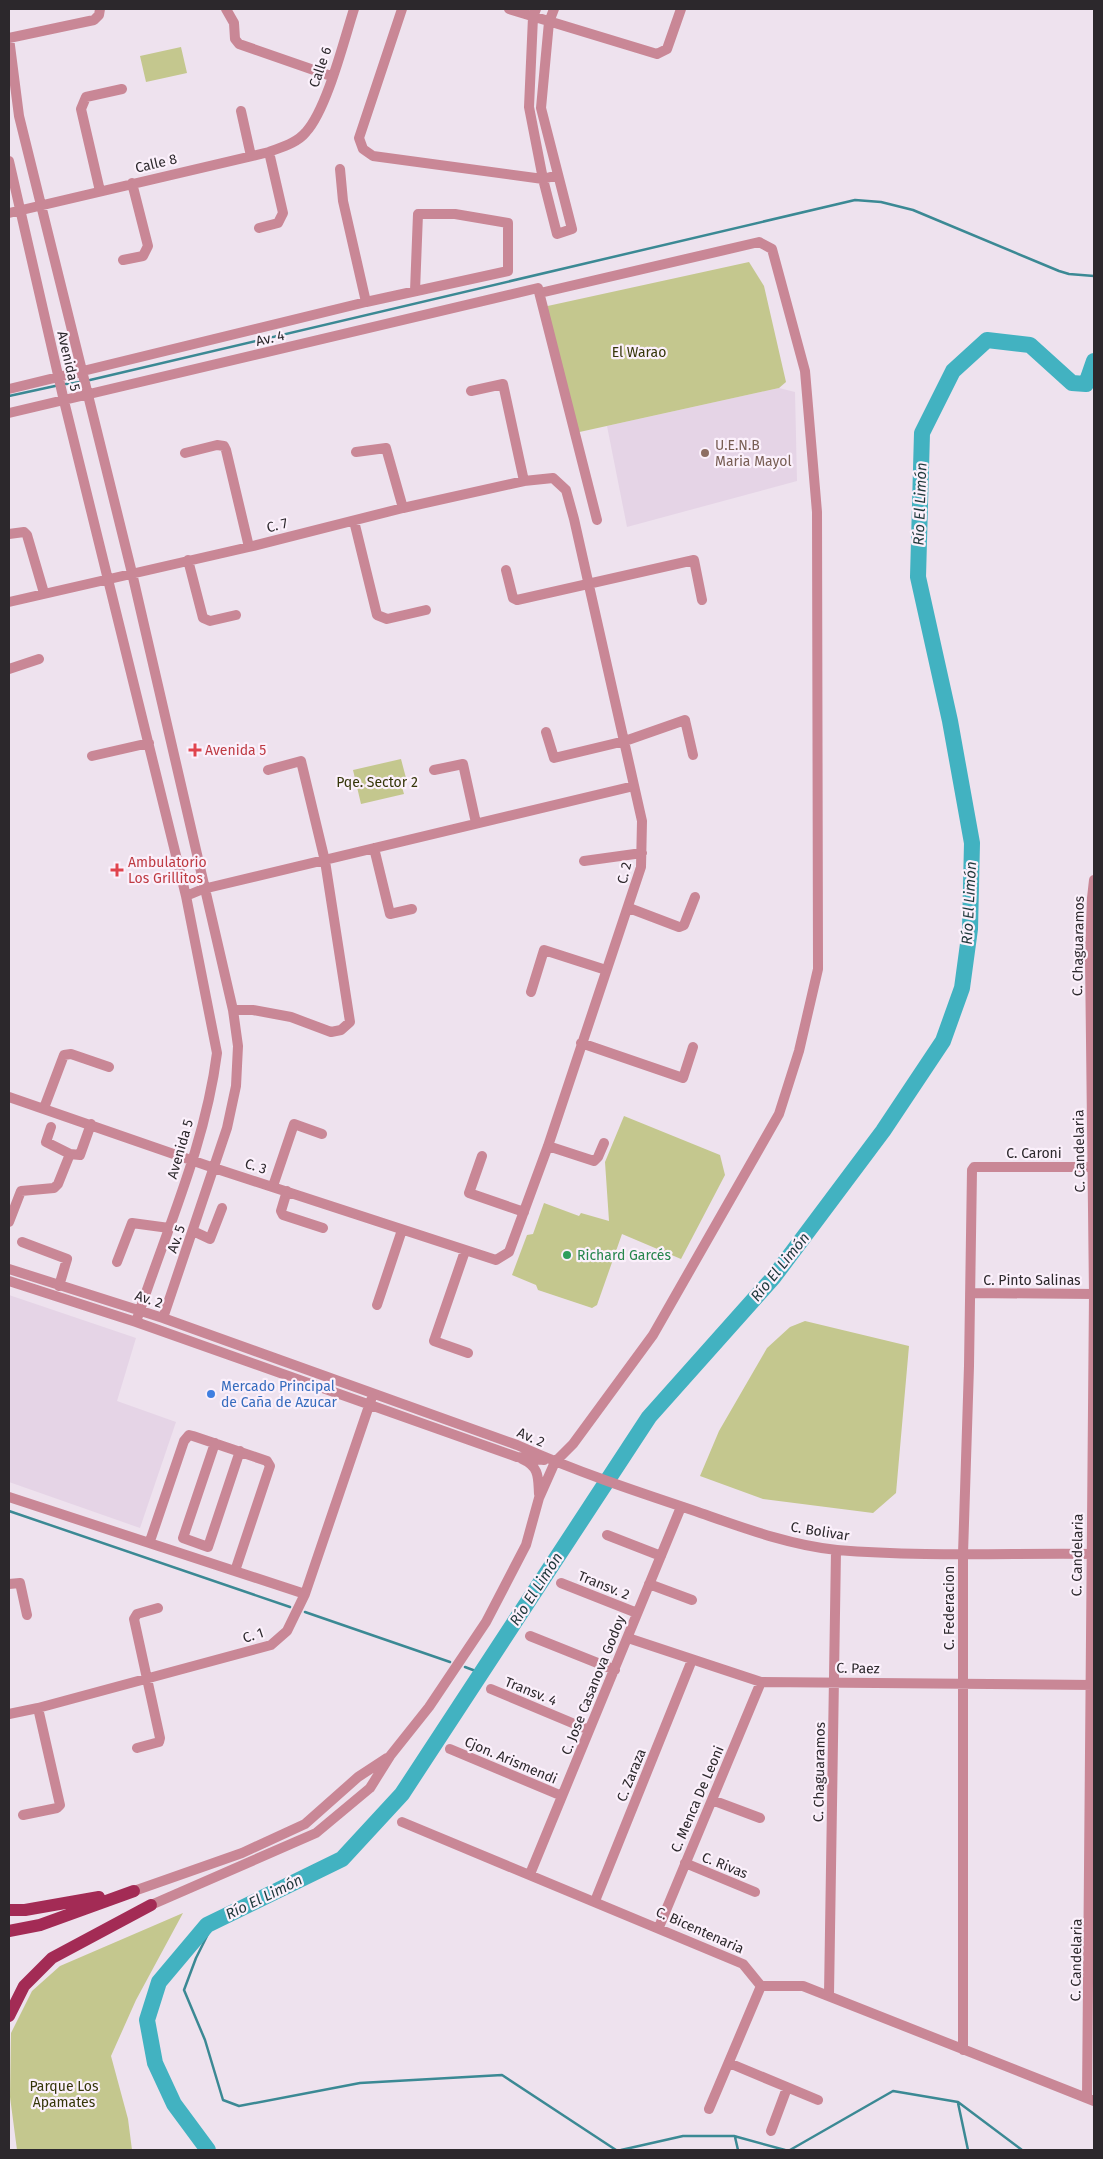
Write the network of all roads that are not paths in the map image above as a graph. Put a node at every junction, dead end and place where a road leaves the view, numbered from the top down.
1 (100, 9) edge
2 (226, 9) edge
3 (354, 9) edge
4 (402, 9) edge
5 (509, 9) edge
6 (554, 9) edge
7 (681, 9) edge
8 (535, 13) edge
9 (549, 22) junction
10 (9, 38) edge
11 (331, 76) junction
12 (122, 88) dead end
13 (241, 111) dead end
14 (306, 132) joint
15 (269, 152) junction
16 (251, 156) junction
17 (9, 161) edge
18 (340, 169) dead end
19 (558, 175) junction
20 (543, 179) junction
21 (132, 183) junction
22 (100, 191) junction
23 (40, 206) junction
24 (20, 210) junction
25 (9, 213) edge
26 (259, 228) dead end
27 (122, 260) dead end
28 (414, 291) junction
29 (539, 291) junction
30 (366, 302) junction
31 (82, 371) junction
32 (59, 377) junction
33 (9, 389) edge
34 (471, 391) dead end
35 (88, 395) junction
36 (64, 401) junction
37 (9, 413) edge
38 (356, 452) dead end
39 (185, 453) dead end
40 (553, 478) joint
41 (524, 482) junction
42 (403, 508) junction
43 (597, 520) dead end
44 (354, 521) junction
45 (9, 534) edge
46 (249, 546) junction
47 (188, 560) junction
48 (506, 570) dead end
49 (132, 573) junction
50 (108, 579) junction
51 (589, 582) junction
52 (44, 593) junction
53 (702, 600) dead end
54 (9, 602) edge
55 (426, 610) dead end
56 (236, 615) dead end
57 (38, 659) dead end
58 (9, 669) edge
59 (546, 732) dead end
60 (625, 741) junction
61 (149, 743) junction
62 (693, 755) dead end
63 (92, 756) dead end
64 (268, 770) dead end
65 (434, 770) dead end
66 (634, 786) junction
67 (476, 823) junction
68 (374, 848) junction
69 (642, 854) junction
70 (584, 860) dead end
71 (324, 861) junction
72 (1094, 880) edge
73 (203, 888) junction
74 (186, 896) junction
75 (695, 897) dead end
76 (629, 908) junction
77 (412, 909) dead end
78 (1092, 956) edge
79 (606, 970) junction
80 (530, 992) dead end
81 (233, 1010) junction
82 (1092, 1014) edge
83 (581, 1043) junction
84 (694, 1047) dead end
85 (109, 1067) dead end
86 (9, 1096) edge
87 (44, 1108) junction
88 (91, 1124) junction
89 (51, 1128) dead end
90 (322, 1134) dead end
91 (604, 1143) dead end
92 (548, 1146) junction
93 (70, 1154) junction
94 (482, 1156) dead end
95 (193, 1160) junction
96 (974, 1167) joint
97 (1094, 1167) edge
98 (214, 1168) junction
99 (273, 1186) junction
100 (287, 1191) junction
101 (222, 1208) dead end
102 (524, 1212) junction
103 (9, 1222) edge
104 (169, 1228) junction
105 (323, 1228) dead end
106 (402, 1230) junction
107 (193, 1231) junction
108 (22, 1242) dead end
109 (465, 1251) junction
110 (496, 1260) joint
111 (117, 1262) dead end
112 (9, 1269) edge
113 (9, 1281) edge
114 (59, 1286) junction
115 (970, 1294) junction
116 (1094, 1294) edge
117 (377, 1305) dead end
118 (140, 1310) junction
119 (164, 1318) junction
120 (136, 1322) junction
121 (468, 1353) dead end
122 (373, 1395) junction
123 (369, 1405) junction
124 (1093, 1424) edge
125 (215, 1443) junction
126 (240, 1451) junction
127 (517, 1457) junction
128 (555, 1462) junction
129 (9, 1496) edge
130 (539, 1498) junction
131 (681, 1506) junction
132 (607, 1535) dead end
133 (150, 1542) junction
134 (836, 1550) junction
135 (963, 1554) junction
136 (1092, 1554) edge
137 (661, 1556) junction
138 (235, 1571) junction
139 (561, 1582) dead end
140 (9, 1584) edge
141 (649, 1584) junction
142 (305, 1594) junction
143 (692, 1600) dead end
144 (158, 1608) dead end
145 (637, 1613) junction
146 (27, 1615) dead end
147 (530, 1636) dead end
148 (628, 1638) junction
149 (692, 1660) junction
150 (615, 1670) junction
151 (147, 1679) junction
152 (834, 1681) junction
153 (761, 1682) junction
154 (962, 1683) junction
155 (1092, 1685) edge
156 (491, 1689) dead end
157 (38, 1708) junction
158 (9, 1714) edge
159 (589, 1730) junction
160 (137, 1748) dead end
161 (450, 1749) dead end
162 (390, 1756) junction
163 (562, 1796) junction
164 (712, 1800) junction
165 (1092, 1813) edge
166 (23, 1815) dead end
167 (760, 1818) dead end
168 (402, 1822) dead end
169 (685, 1863) junction
170 (530, 1874) junction
171 (134, 1891) junction
172 (755, 1892) dead end
173 (595, 1900) junction
174 (151, 1905) joint
175 (9, 1910) edge
176 (659, 1927) junction
177 (9, 1931) edge
178 (1092, 1941) edge
179 (762, 1986) junction
180 (829, 1995) junction
181 (9, 2016) edge
182 (963, 2050) junction
183 (729, 2063) junction
184 (787, 2088) junction
185 (818, 2100) dead end
186 (1091, 2100) edge
187 (709, 2109) dead end
188 (771, 2131) dead end

1 - 10 street
2 - 11 street
3 - 11 street, Calle 6
4 - 20 street
5 - 8 street
6 - 9 street
7 - 9 street
8 - 9 street
8 - 20 street
9 - 19 street
10 - 23 street, Avenida 5
11 - 14 street, Calle 6
12 - 22 street
13 - 16 street
14 - 15 street, Calle 8
15 - 16 street, Calle 8
15 - 26 street
16 - 21 street, Calle 8
17 - 24 street, Avenida 5
18 - 30 street
19 - 20 street
19 - 20 street
21 - 22 street, Calle 8
21 - 27 street
22 - 23 street, Calle 8
23 - 24 street, Calle 8
23 - 31 street, Avenida 5
24 - 25 street, Calle 8
24 - 32 street, Avenida 5
28 - 28 street, Av. 4
28 - 30 street, Av. 4
29 - 35 street, Av. 4
29 - 43 street
29 - 128 street, Av. 4
30 - 31 street, Av. 4
31 - 32 street, Av. 4
31 - 35 street, Avenida 5
32 - 33 street, Av. 4
32 - 36 street, Avenida 5
34 - 41 street
35 - 36 street, Av. 4
35 - 49 street, Avenida 5
36 - 37 street, Av. 4
36 - 50 street, Avenida 5
38 - 42 street
39 - 46 street
40 - 41 street, C. 7
40 - 51 street, C. 2
41 - 42 street, C. 7
42 - 44 street, C. 7
44 - 46 street, C. 7
44 - 55 street
45 - 52 street
46 - 47 street, C. 7
47 - 49 street, C. 7
47 - 56 street
48 - 51 street
49 - 50 street, C. 7
49 - 73 street, Avenida 5
50 - 52 street, C. 7
50 - 61 street, Avenida 5
51 - 53 street
51 - 60 street, C. 2
52 - 54 street, C. 7
57 - 58 street
59 - 60 street
60 - 62 street
60 - 66 street, C. 2
61 - 63 street
61 - 74 street, Avenida 5
64 - 71 street
65 - 67 street
66 - 67 street
66 - 69 street, C. 2
67 - 68 street
68 - 71 street
68 - 77 street
69 - 70 street
69 - 76 street, C. 2
71 - 73 street
71 - 81 street
72 - 78 street, C. Chaguaramos
73 - 74 street
73 - 81 street, Avenida 5
74 - 95 street, Avenida 5
75 - 76 street
76 - 79 street, C. 2
78 - 82 street, C. Chaguaramos
79 - 80 street
79 - 83 street, C. 2
81 - 98 street, Avenida 5
82 - 97 street, C. Candelaria
83 - 84 street
83 - 92 street, C. 2
85 - 87 street
86 - 87 street, C. 3
87 - 88 street, C. 3
88 - 93 street
88 - 95 street, C. 3
89 - 93 street
90 - 99 street
91 - 92 street
92 - 102 street, C. 2
93 - 103 street
94 - 102 street
95 - 98 street, C. 3
95 - 104 street, Avenida 5
96 - 97 street, C. Caroni
96 - 115 street, C. Federacion
97 - 116 street, C. Candelaria
98 - 99 street, C. 3
98 - 107 street, Av. 5
99 - 100 street, C. 3
100 - 105 street
100 - 106 street, C. 3
101 - 107 street
102 - 110 street, C. 2
104 - 111 street
104 - 118 street, Avenida 5
106 - 109 street, C. 3
106 - 117 street
107 - 119 street, Av. 5
108 - 114 street
109 - 110 street, C. 3
109 - 121 street
112 - 114 street, Av. 2
113 - 120 street, Av. 2
114 - 118 street, Av. 2
115 - 116 street, C. Pinto Salinas
115 - 135 street, C. Federacion
116 - 124 street, C. Candelaria
118 - 119 street, Av. 2
118 - 120 street, Avenida 5
119 - 122 street, Av. 2
120 - 123 street, Av. 2
122 - 123 street, C. 1
122 - 128 street, Av. 2
123 - 127 street, Av. 2
123 - 142 street, C. 1
124 - 136 street, C. Candelaria
125 - 126 street
125 - 126 street
125 - 133 street
126 - 138 street
127 - 128 street, Av. 2
127 - 130 street
128 - 130 street
128 - 131 street, C. Bolivar
129 - 133 street
130 - 162 street
131 - 134 street, C. Bolivar
131 - 137 street, C. Jose Casanova Godoy
132 - 137 street
133 - 138 street
134 - 135 street, C. Bolivar
134 - 152 street, C. Chaguaramos
135 - 136 street, C. Bolivar
135 - 154 street, C. Federacion
136 - 155 street, C. Candelaria
137 - 141 street, C. Jose Casanova Godoy
138 - 142 street
139 - 145 street, Transv. 2
140 - 146 street
141 - 143 street
141 - 145 street, C. Jose Casanova Godoy
142 - 151 street, C. 1
144 - 151 street
145 - 148 street, C. Jose Casanova Godoy
147 - 150 street
148 - 149 street, C. Paez
148 - 150 street, C. Jose Casanova Godoy
149 - 153 street, C. Paez
149 - 173 street, C. Zaraza
150 - 159 street, C. Jose Casanova Godoy
151 - 157 street, C. 1
151 - 160 street
152 - 153 street, C. Paez
152 - 154 street, C. Paez
152 - 180 street, C. Chaguaramos
153 - 164 street, C. Menca De Leoni
154 - 155 street, C. Paez
154 - 182 street, C. Federacion
155 - 165 street, C. Candelaria
156 - 159 street, Transv. 4
157 - 158 street, C. 1
157 - 166 street
159 - 163 street, C. Jose Casanova Godoy
161 - 163 street, Cjon. Arismendi
162 - 171 street
162 - 174 street
163 - 170 street, C. Jose Casanova Godoy
164 - 167 street
164 - 169 street, C. Menca De Leoni
165 - 178 street, C. Candelaria
168 - 170 street, C. Bicentenaria
169 - 172 street, C. Rivas
169 - 176 street, C. Menca De Leoni
170 - 173 street, C. Bicentenaria
171 - 175 main road
171 - 177 main road
173 - 176 street, C. Bicentenaria
174 - 181 main road
176 - 179 street, C. Bicentenaria
178 - 186 street, C. Candelaria
179 - 180 street
179 - 183 street
180 - 182 street
182 - 186 street
183 - 184 street
183 - 187 street
184 - 185 street
184 - 188 street

